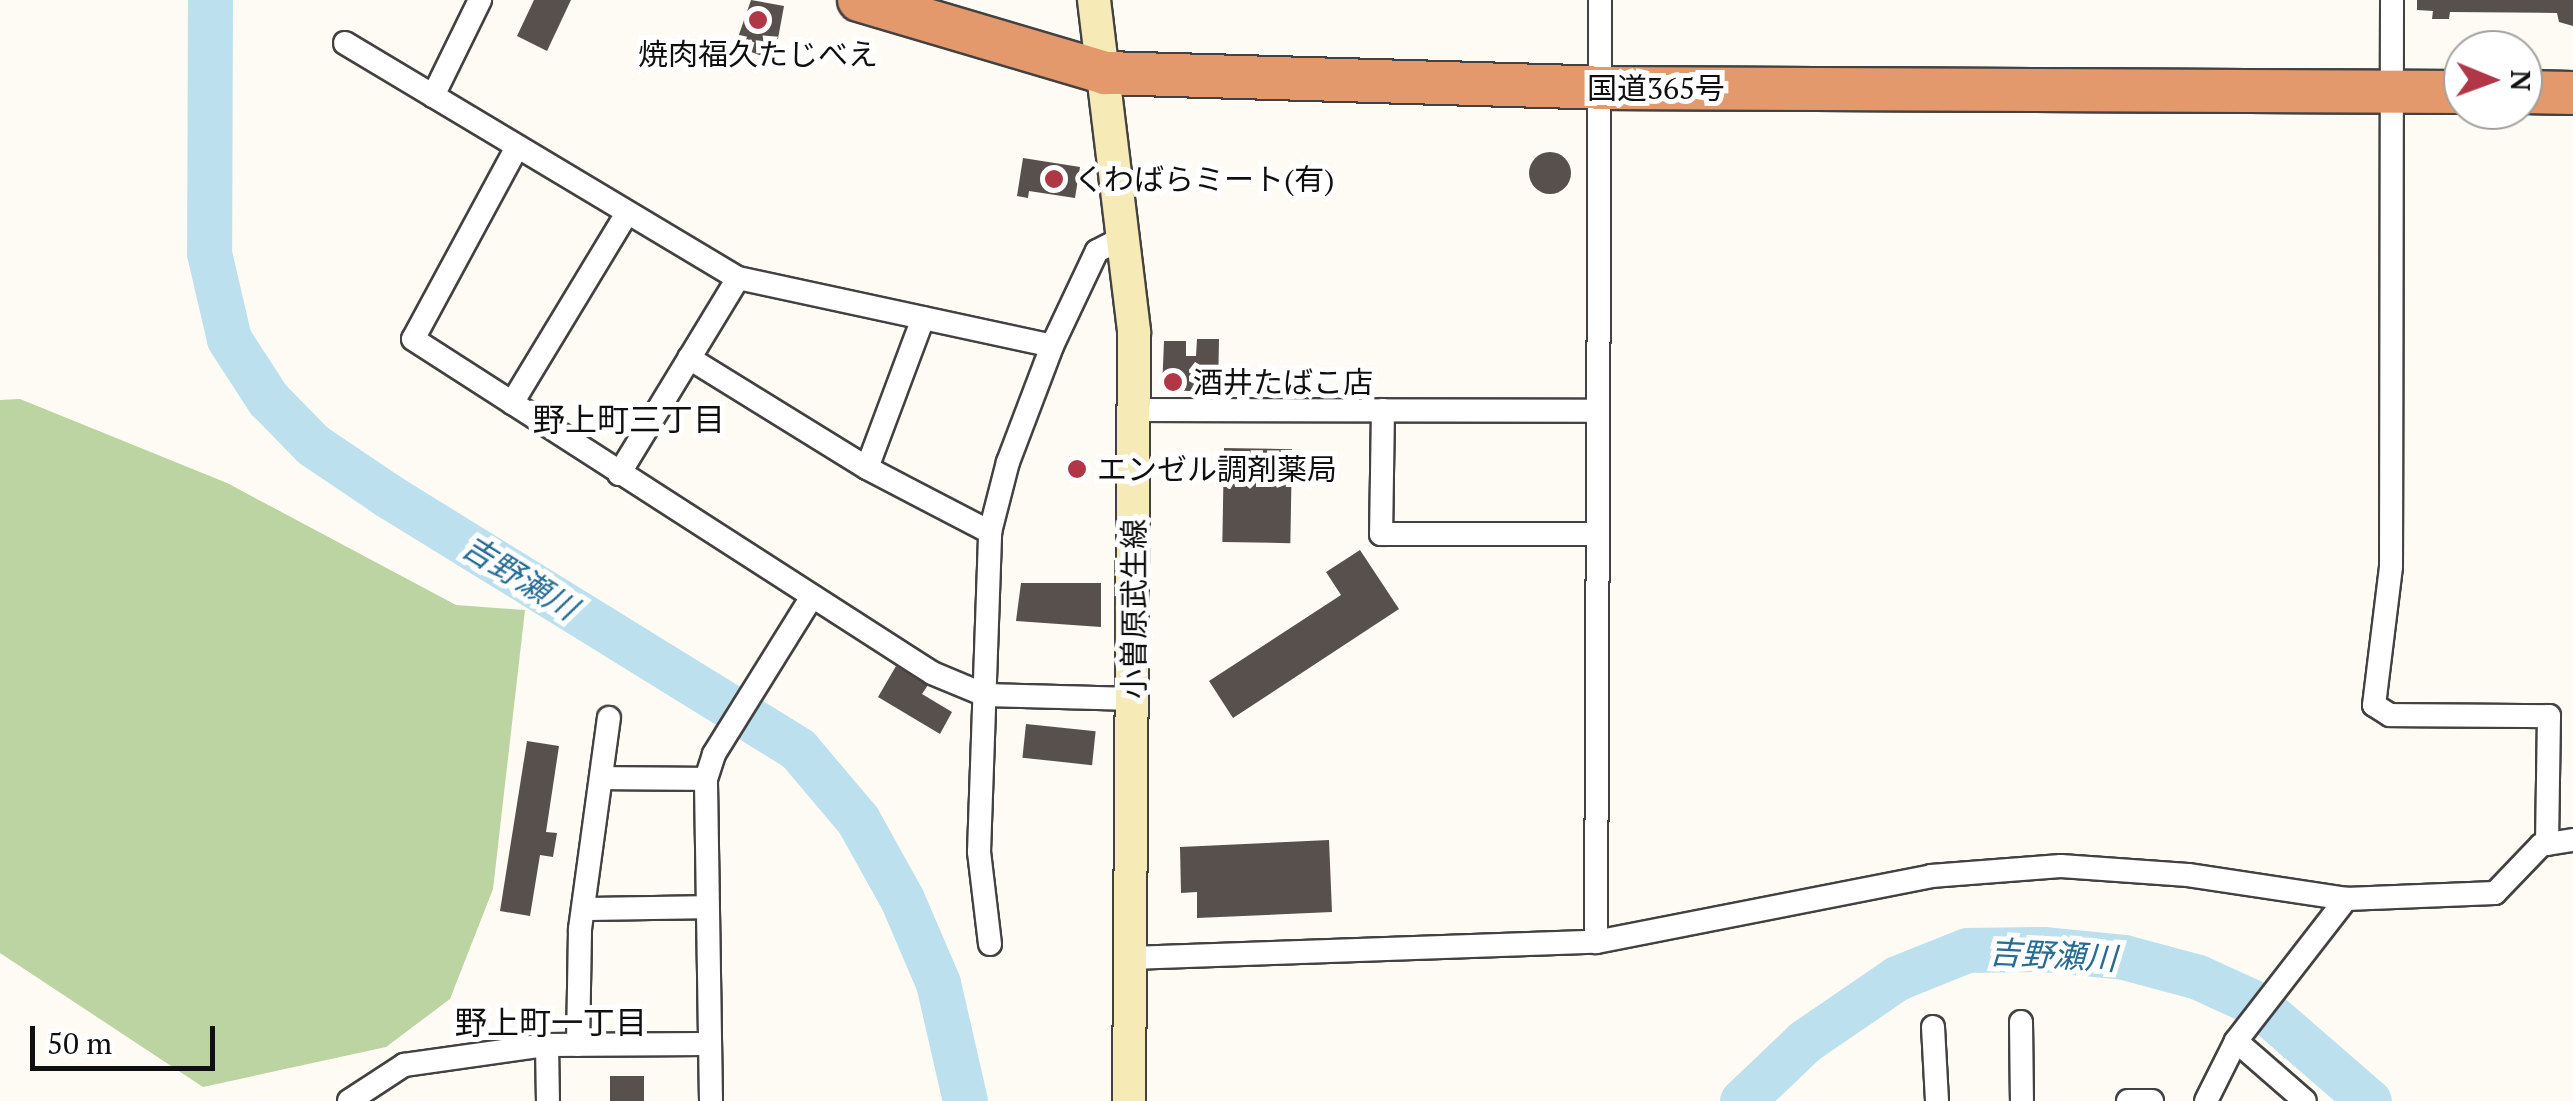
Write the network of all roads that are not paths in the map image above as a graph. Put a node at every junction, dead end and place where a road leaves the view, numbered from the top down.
1 (480, 0) edge
2 (859, 0) edge
3 (1094, 0) edge
4 (1600, 0) edge
5 (2392, 0) edge
6 (345, 42) dead end
7 (1105, 72) junction
8 (1598, 88) junction
9 (2390, 91) junction
10 (2443, 92) edge
11 (2543, 92) edge
12 (2573, 93) edge
13 (434, 96) junction
14 (517, 146) junction
15 (627, 212) junction
16 (1124, 238) junction
17 (738, 278) junction
18 (923, 318) junction
19 (1052, 346) junction
20 (689, 358) junction
21 (512, 403) junction
22 (1134, 410) junction
23 (1383, 410) junction
24 (1596, 411) junction
25 (866, 468) junction
26 (620, 474) junction
27 (990, 532) junction
28 (1596, 534) junction
29 (810, 600) junction
30 (985, 695) junction
31 (1134, 699) junction
32 (610, 718) dead end
33 (601, 778) junction
34 (706, 780) junction
35 (2573, 840) edge
36 (2547, 844) junction
37 (2346, 899) junction
38 (706, 907) junction
39 (582, 909) junction
40 (1596, 942) junction
41 (990, 944) dead end
42 (1128, 958) junction
43 (2021, 1022) dead end
44 (1933, 1027) dead end
45 (2236, 1042) junction
46 (706, 1044) junction
47 (547, 1045) junction
48 (578, 1045) junction
49 (349, 1101) edge
50 (548, 1101) edge
51 (711, 1101) edge
52 (1129, 1101) edge
53 (1937, 1101) edge
54 (2022, 1101) edge
55 (2128, 1101) edge
56 (2152, 1101) edge
57 (2206, 1101) edge
58 (2304, 1101) edge

1 - 13 street
2 - 7 highway, 国道365号
3 - 7 main road, 小曽原武生線
4 - 8 street
5 - 9 street
6 - 13 street
7 - 8 highway, 国道365号
7 - 16 main road, 小曽原武生線
8 - 9 highway, 国道365号
8 - 24 street
9 - 10 highway, 国道365号
9 - 36 street
11 - 12 highway
13 - 14 street
14 - 15 street
14 - 21 street
15 - 17 street
15 - 21 street
16 - 19 street
16 - 22 main road, 小曽原武生線
17 - 18 street
17 - 20 street
18 - 19 street
18 - 25 street
19 - 27 street
20 - 25 street
20 - 26 street
21 - 26 street
22 - 23 street
22 - 31 main road, 小曽原武生線
23 - 24 street
23 - 28 street
24 - 28 street
25 - 27 street
26 - 29 street
27 - 30 street
28 - 40 street
29 - 30 street
29 - 34 street
30 - 31 street
30 - 41 street
31 - 42 main road, 小曽原武生線
32 - 33 street
33 - 34 street
33 - 39 street
34 - 38 street
35 - 36 street
36 - 37 street
37 - 40 street
37 - 45 street
38 - 39 street
38 - 46 street
39 - 48 street
40 - 42 street
42 - 52 main road, 小曽原武生線
43 - 54 street
44 - 53 street
45 - 57 street
45 - 58 street
46 - 48 street
46 - 51 street
47 - 48 street
47 - 49 street
47 - 50 street
55 - 56 street

